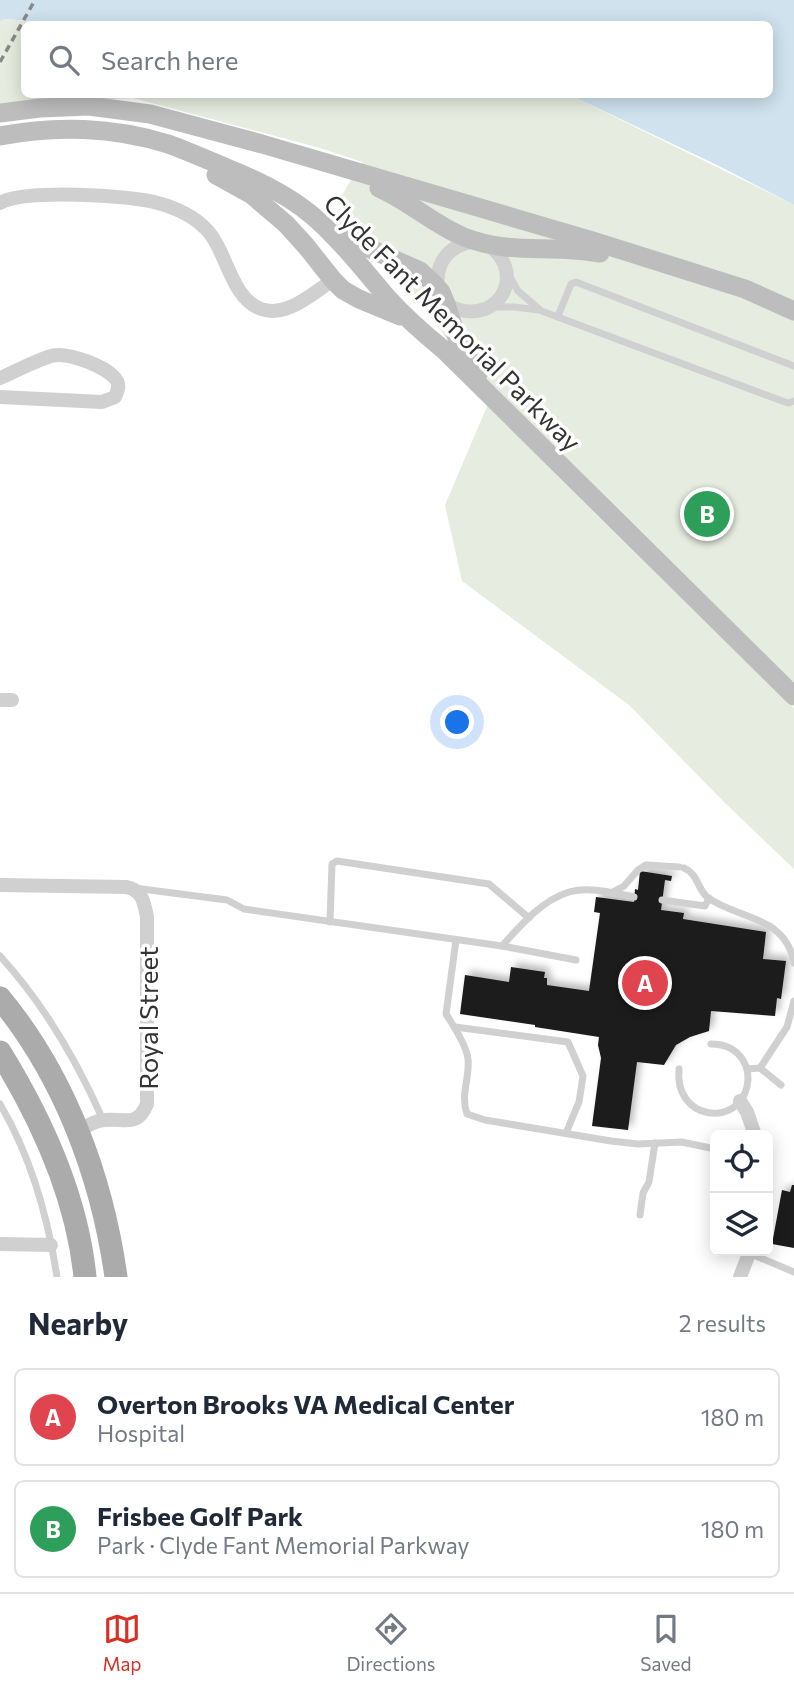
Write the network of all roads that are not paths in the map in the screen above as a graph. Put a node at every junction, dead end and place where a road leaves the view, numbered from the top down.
1 (0, 113) edge
2 (0, 136) edge
3 (137, 136) junction
4 (281, 150) junction
5 (0, 203) edge
6 (314, 216) junction
7 (482, 242) junction
8 (506, 270) junction
9 (687, 271) junction
10 (333, 280) junction
11 (442, 296) junction
12 (489, 308) junction
13 (539, 310) junction
14 (794, 311) edge
15 (558, 316) junction
16 (417, 327) junction
17 (794, 366) edge
18 (0, 379) edge
19 (0, 397) edge
20 (491, 397) junction
21 (794, 401) edge
22 (794, 696) edge
23 (0, 885) edge
24 (126, 887) junction
25 (611, 893) junction
26 (635, 897) dead end
27 (709, 898) junction
28 (662, 900) dead end
29 (529, 918) junction
30 (330, 922) junction
31 (456, 940) junction
32 (502, 946) junction
33 (0, 956) edge
34 (576, 960) dead end
35 (794, 962) edge
36 (0, 998) edge
37 (794, 1001) edge
38 (455, 1027) junction
39 (711, 1044) dead end
40 (0, 1052) edge
41 (760, 1068) junction
42 (679, 1069) dead end
43 (747, 1069) junction
44 (781, 1085) dead end
45 (740, 1101) junction
46 (0, 1104) edge
47 (103, 1120) junction
48 (753, 1130) edge
49 (78, 1132) junction
50 (566, 1133) junction
51 (655, 1143) junction
52 (710, 1148) edge
53 (640, 1215) dead end
54 (0, 1244) edge
55 (51, 1245) junction
56 (748, 1256) edge
57 (759, 1256) edge
58 (794, 1272) edge
59 (57, 1277) edge
60 (85, 1277) edge
61 (116, 1277) edge
62 (740, 1277) edge

1 - 4 main road, Clyde Fant Memorial Parkway
2 - 3 main road, Clyde Fant Memorial Parkway
3 - 6 main road, Clyde Fant Memorial Parkway
3 - 10 main road
4 - 7 main road
4 - 9 main road, Clyde Fant Memorial Parkway
5 - 10 street
6 - 11 main road
6 - 16 main road, Clyde Fant Memorial Parkway
7 - 8 street
7 - 9 main road
7 - 11 street
8 - 12 street
8 - 13 lane
9 - 14 main road, Clyde Fant Memorial Parkway
10 - 16 main road
11 - 12 street
11 - 20 main road
12 - 13 lane
13 - 15 lane
15 - 17 lane
15 - 21 lane
16 - 20 main road, Clyde Fant Memorial Parkway
18 - 19 street
20 - 22 main road, Clyde Fant Memorial Parkway
23 - 24 street
24 - 30 lane
24 - 47 street, Royal Street
25 - 26 lane
25 - 27 lane
25 - 29 lane
27 - 28 lane
27 - 35 lane
29 - 30 lane
29 - 32 lane
30 - 31 lane
31 - 32 lane
31 - 38 lane
32 - 34 lane
33 - 47 lane
36 - 49 main road
37 - 41 lane
38 - 50 lane
38 - 50 lane
39 - 43 lane
40 - 60 main road
41 - 43 lane
41 - 44 lane
42 - 45 lane
43 - 45 lane
45 - 48 street
46 - 55 lane
47 - 49 street, Royal Street
49 - 61 main road
50 - 51 lane
51 - 52 lane
51 - 53 lane
54 - 55 street
55 - 59 lane
56 - 62 street
57 - 58 lane

